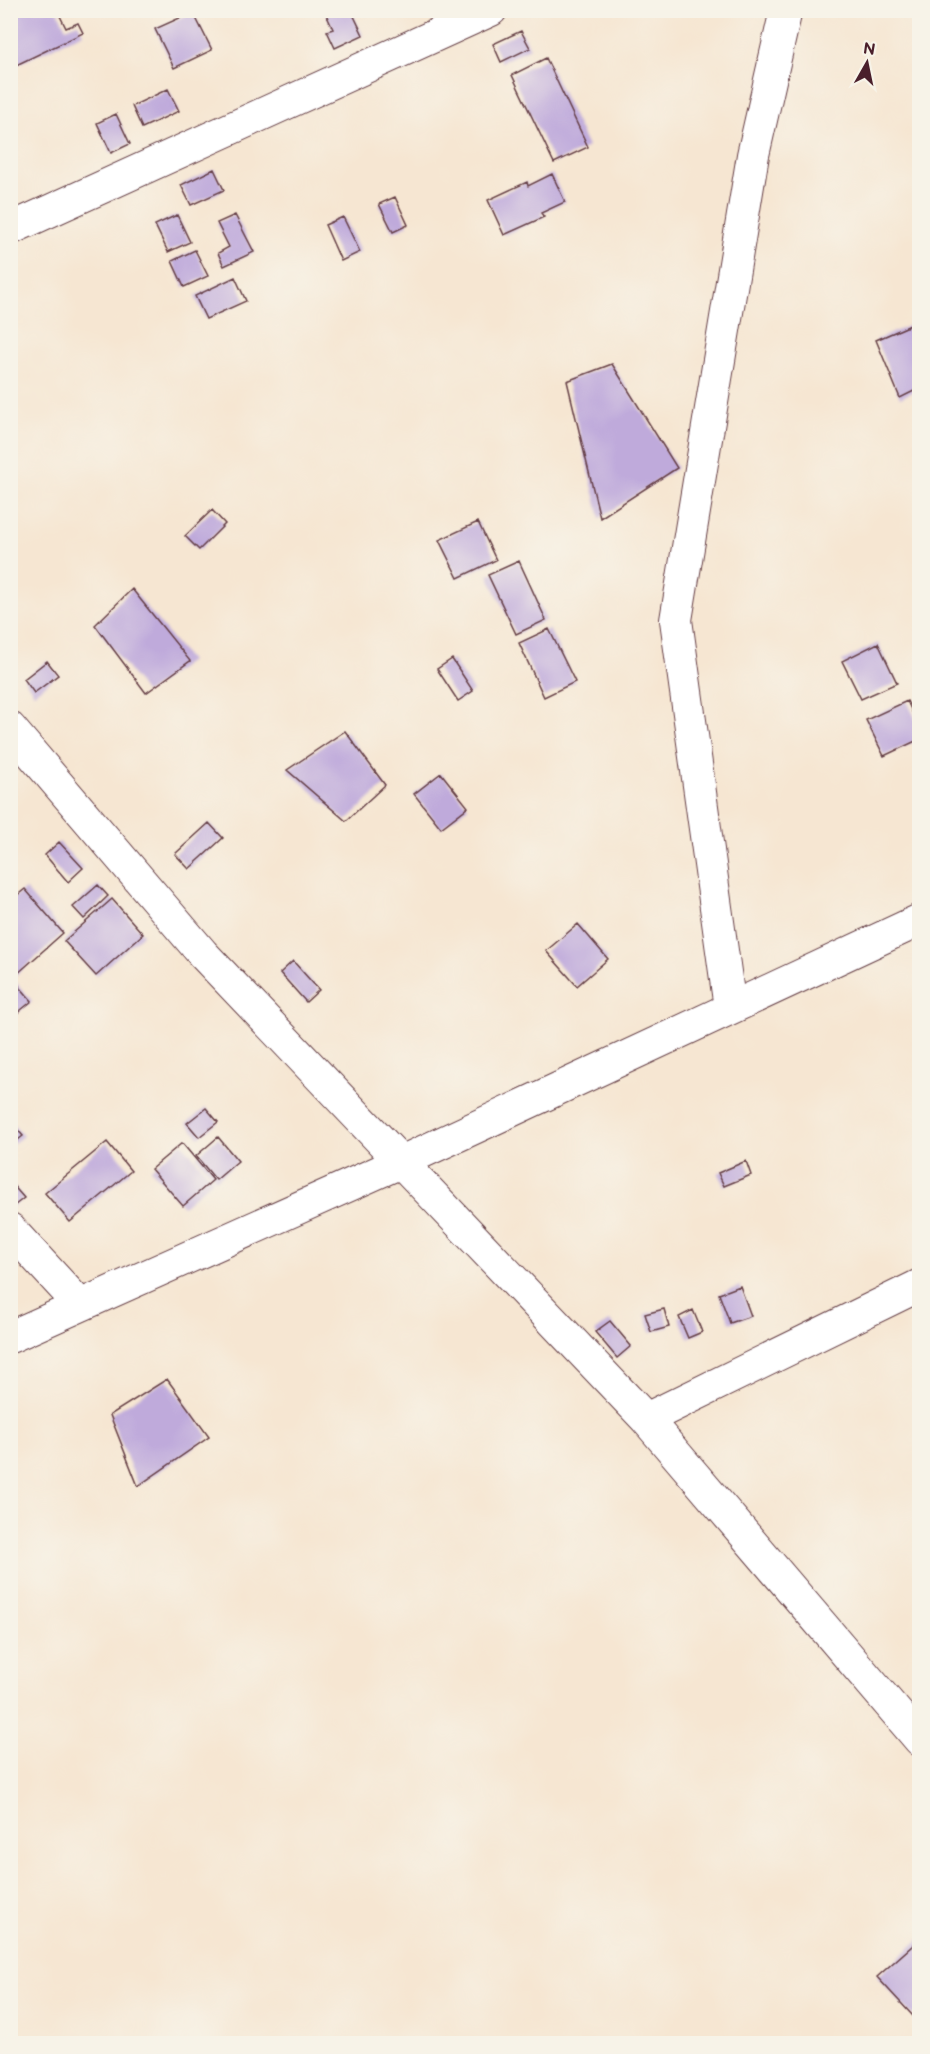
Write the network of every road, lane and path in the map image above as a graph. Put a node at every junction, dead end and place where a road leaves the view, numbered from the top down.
1 (491, 10) edge
2 (786, 10) edge
3 (10, 229) edge
4 (10, 728) edge
5 (920, 920) edge
6 (730, 1008) junction
7 (401, 1162) junction
8 (10, 1229) edge
9 (920, 1285) edge
10 (80, 1305) junction
11 (10, 1337) edge
12 (646, 1419) junction
13 (920, 1740) edge

1 - 3 street
2 - 6 street
4 - 7 street
5 - 6 street
6 - 7 street
7 - 10 street
7 - 12 street
8 - 10 street
9 - 12 street
10 - 11 street
12 - 13 street

